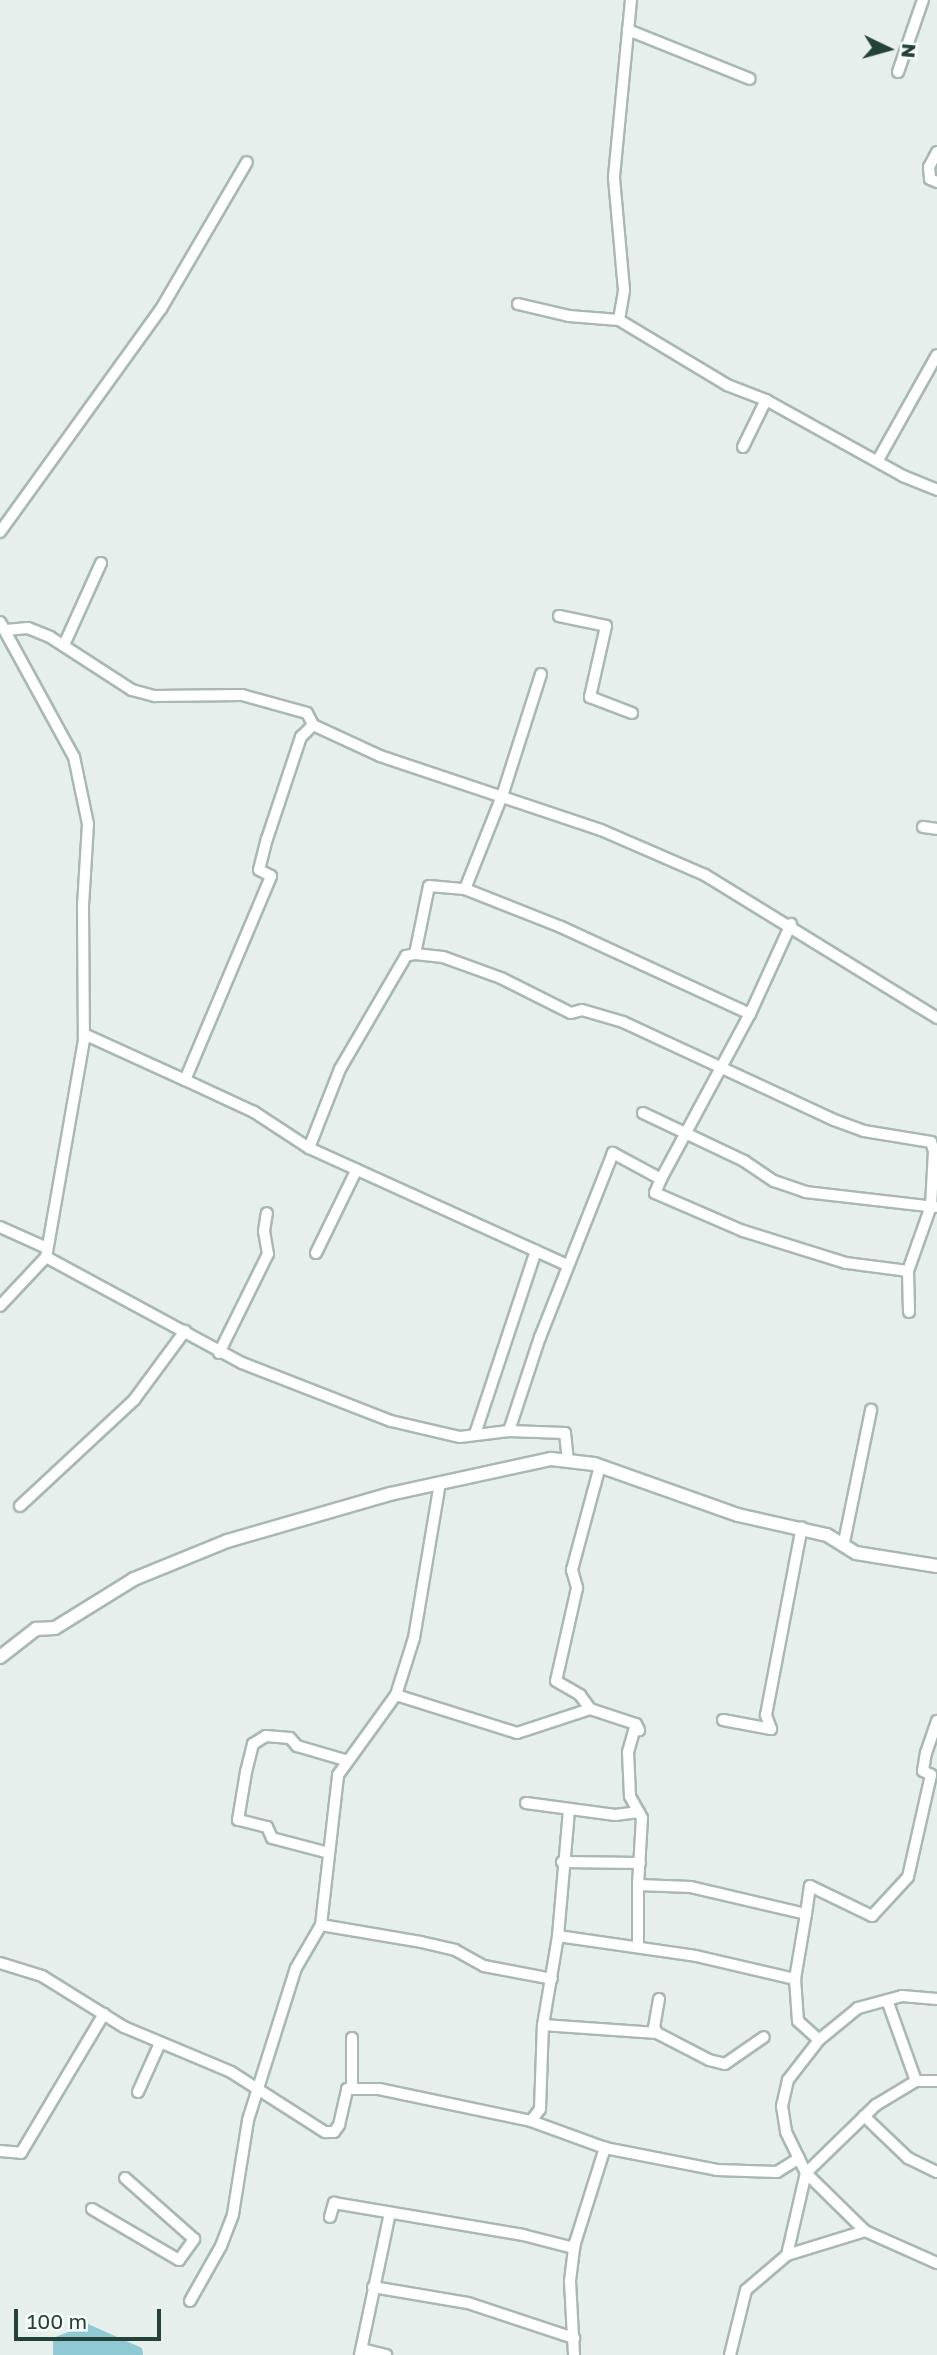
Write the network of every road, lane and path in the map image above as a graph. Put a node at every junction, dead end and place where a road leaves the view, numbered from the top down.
1 (631, 0) edge
2 (923, 0) edge
3 (628, 30) junction
4 (898, 72) dead end
5 (750, 79) dead end
6 (937, 152) edge
7 (247, 162) dead end
8 (937, 182) edge
9 (518, 304) dead end
10 (619, 320) junction
11 (937, 355) edge
12 (766, 400) junction
13 (743, 447) dead end
14 (878, 460) junction
15 (937, 490) edge
16 (0, 531) edge
17 (101, 563) dead end
18 (559, 616) dead end
19 (3, 626) edge
20 (64, 645) junction
21 (541, 674) dead end
22 (632, 713) dead end
23 (313, 725) junction
24 (502, 796) junction
25 (923, 827) dead end
26 (937, 829) edge
27 (465, 890) junction
28 (791, 925) junction
29 (415, 954) junction
30 (750, 1014) junction
31 (937, 1018) edge
32 (84, 1034) junction
33 (721, 1070) junction
34 (185, 1080) junction
35 (643, 1113) dead end
36 (685, 1135) junction
37 (309, 1148) junction
38 (356, 1169) junction
39 (661, 1179) junction
40 (934, 1206) edge
41 (267, 1213) dead end
42 (0, 1227) edge
43 (536, 1251) junction
44 (46, 1252) junction
45 (316, 1253) dead end
46 (567, 1265) junction
47 (908, 1271) junction
48 (0, 1306) edge
49 (909, 1312) dead end
50 (185, 1331) junction
51 (219, 1353) junction
52 (871, 1410) dead end
53 (509, 1431) junction
54 (475, 1434) junction
55 (568, 1461) junction
56 (600, 1466) junction
57 (440, 1483) junction
58 (20, 1506) dead end
59 (802, 1527) junction
60 (844, 1542) junction
61 (937, 1566) edge
62 (0, 1657) edge
63 (396, 1695) junction
64 (590, 1709) junction
65 (723, 1720) dead end
66 (937, 1721) edge
67 (345, 1760) junction
68 (526, 1803) dead end
69 (569, 1810) junction
70 (639, 1812) junction
71 (329, 1853) junction
72 (562, 1862) junction
73 (640, 1863) junction
74 (638, 1885) junction
75 (806, 1914) junction
76 (321, 1925) junction
77 (558, 1937) junction
78 (638, 1947) junction
79 (0, 1963) edge
80 (552, 1979) junction
81 (795, 1979) junction
82 (659, 1999) dead end
83 (937, 1999) edge
84 (887, 2000) junction
85 (104, 2014) junction
86 (543, 2025) junction
87 (657, 2033) junction
88 (764, 2037) dead end
89 (352, 2038) dead end
90 (819, 2040) junction
91 (160, 2043) junction
92 (916, 2081) junction
93 (937, 2081) edge
94 (352, 2088) junction
95 (259, 2091) junction
96 (138, 2092) dead end
97 (864, 2116) junction
98 (531, 2121) junction
99 (606, 2148) junction
100 (0, 2151) edge
101 (799, 2158) junction
102 (937, 2172) edge
103 (806, 2173) junction
104 (125, 2178) dead end
105 (92, 2209) dead end
106 (390, 2213) junction
107 (330, 2217) dead end
108 (865, 2231) junction
109 (574, 2248) junction
110 (787, 2255) junction
111 (937, 2263) edge
112 (373, 2287) junction
113 (190, 2301) dead end
114 (574, 2338) junction
115 (361, 2352) edge
116 (386, 2355) edge
117 (574, 2355) edge
118 (730, 2355) edge

1 - 3 street
2 - 4 street
3 - 5 street
3 - 10 street
6 - 8 street
7 - 16 street
9 - 10 street
10 - 12 street
11 - 14 street
12 - 13 street
12 - 14 street
14 - 15 street
17 - 20 street
18 - 22 street
19 - 20 street
19 - 32 street
20 - 23 street
21 - 24 street
23 - 24 street
23 - 34 street
24 - 27 street
24 - 28 street
25 - 26 street
27 - 29 street
27 - 30 street
28 - 30 street
28 - 31 street
29 - 33 street
29 - 37 street
30 - 33 street
32 - 34 street
32 - 44 street
33 - 36 street
33 - 40 street
34 - 37 street
35 - 36 street
36 - 39 street
36 - 40 street
37 - 38 street
38 - 43 street
38 - 45 street
39 - 46 street
39 - 47 street
40 - 47 street
41 - 51 street
42 - 44 street
43 - 46 street
43 - 54 street
44 - 48 street
44 - 50 street
46 - 53 street
47 - 49 street
50 - 51 street
50 - 58 street
51 - 54 street
52 - 60 street
53 - 54 street
53 - 55 street
55 - 56 street
55 - 57 street
56 - 59 street
56 - 64 street
57 - 62 street
57 - 63 street
59 - 60 street
59 - 65 street
60 - 61 street
63 - 64 street
63 - 67 street
64 - 70 street
66 - 75 street
67 - 71 street
67 - 71 street
68 - 69 street
69 - 70 street
69 - 72 street
70 - 73 street
71 - 76 street
72 - 73 street
72 - 77 street
73 - 74 street
74 - 75 street
74 - 78 street
75 - 81 street
76 - 80 street
76 - 95 street
77 - 78 street
77 - 80 street
78 - 81 street
79 - 85 street
80 - 86 street
81 - 90 street
82 - 87 street
83 - 84 street
84 - 90 street
84 - 92 street
85 - 91 street
85 - 100 street
86 - 87 street
86 - 98 street
87 - 88 street
89 - 94 street
90 - 101 street
91 - 95 street
91 - 96 street
92 - 93 street
92 - 97 street
94 - 95 street
94 - 98 street
95 - 113 street
97 - 102 street
97 - 103 street
98 - 99 street
99 - 101 street
99 - 109 street
101 - 103 street
103 - 108 street
103 - 110 street
104 - 105 street
106 - 107 street
106 - 109 street
106 - 112 street
108 - 110 street
108 - 111 street
109 - 114 street
110 - 118 street
112 - 114 street
112 - 115 street
114 - 117 street
115 - 116 street

